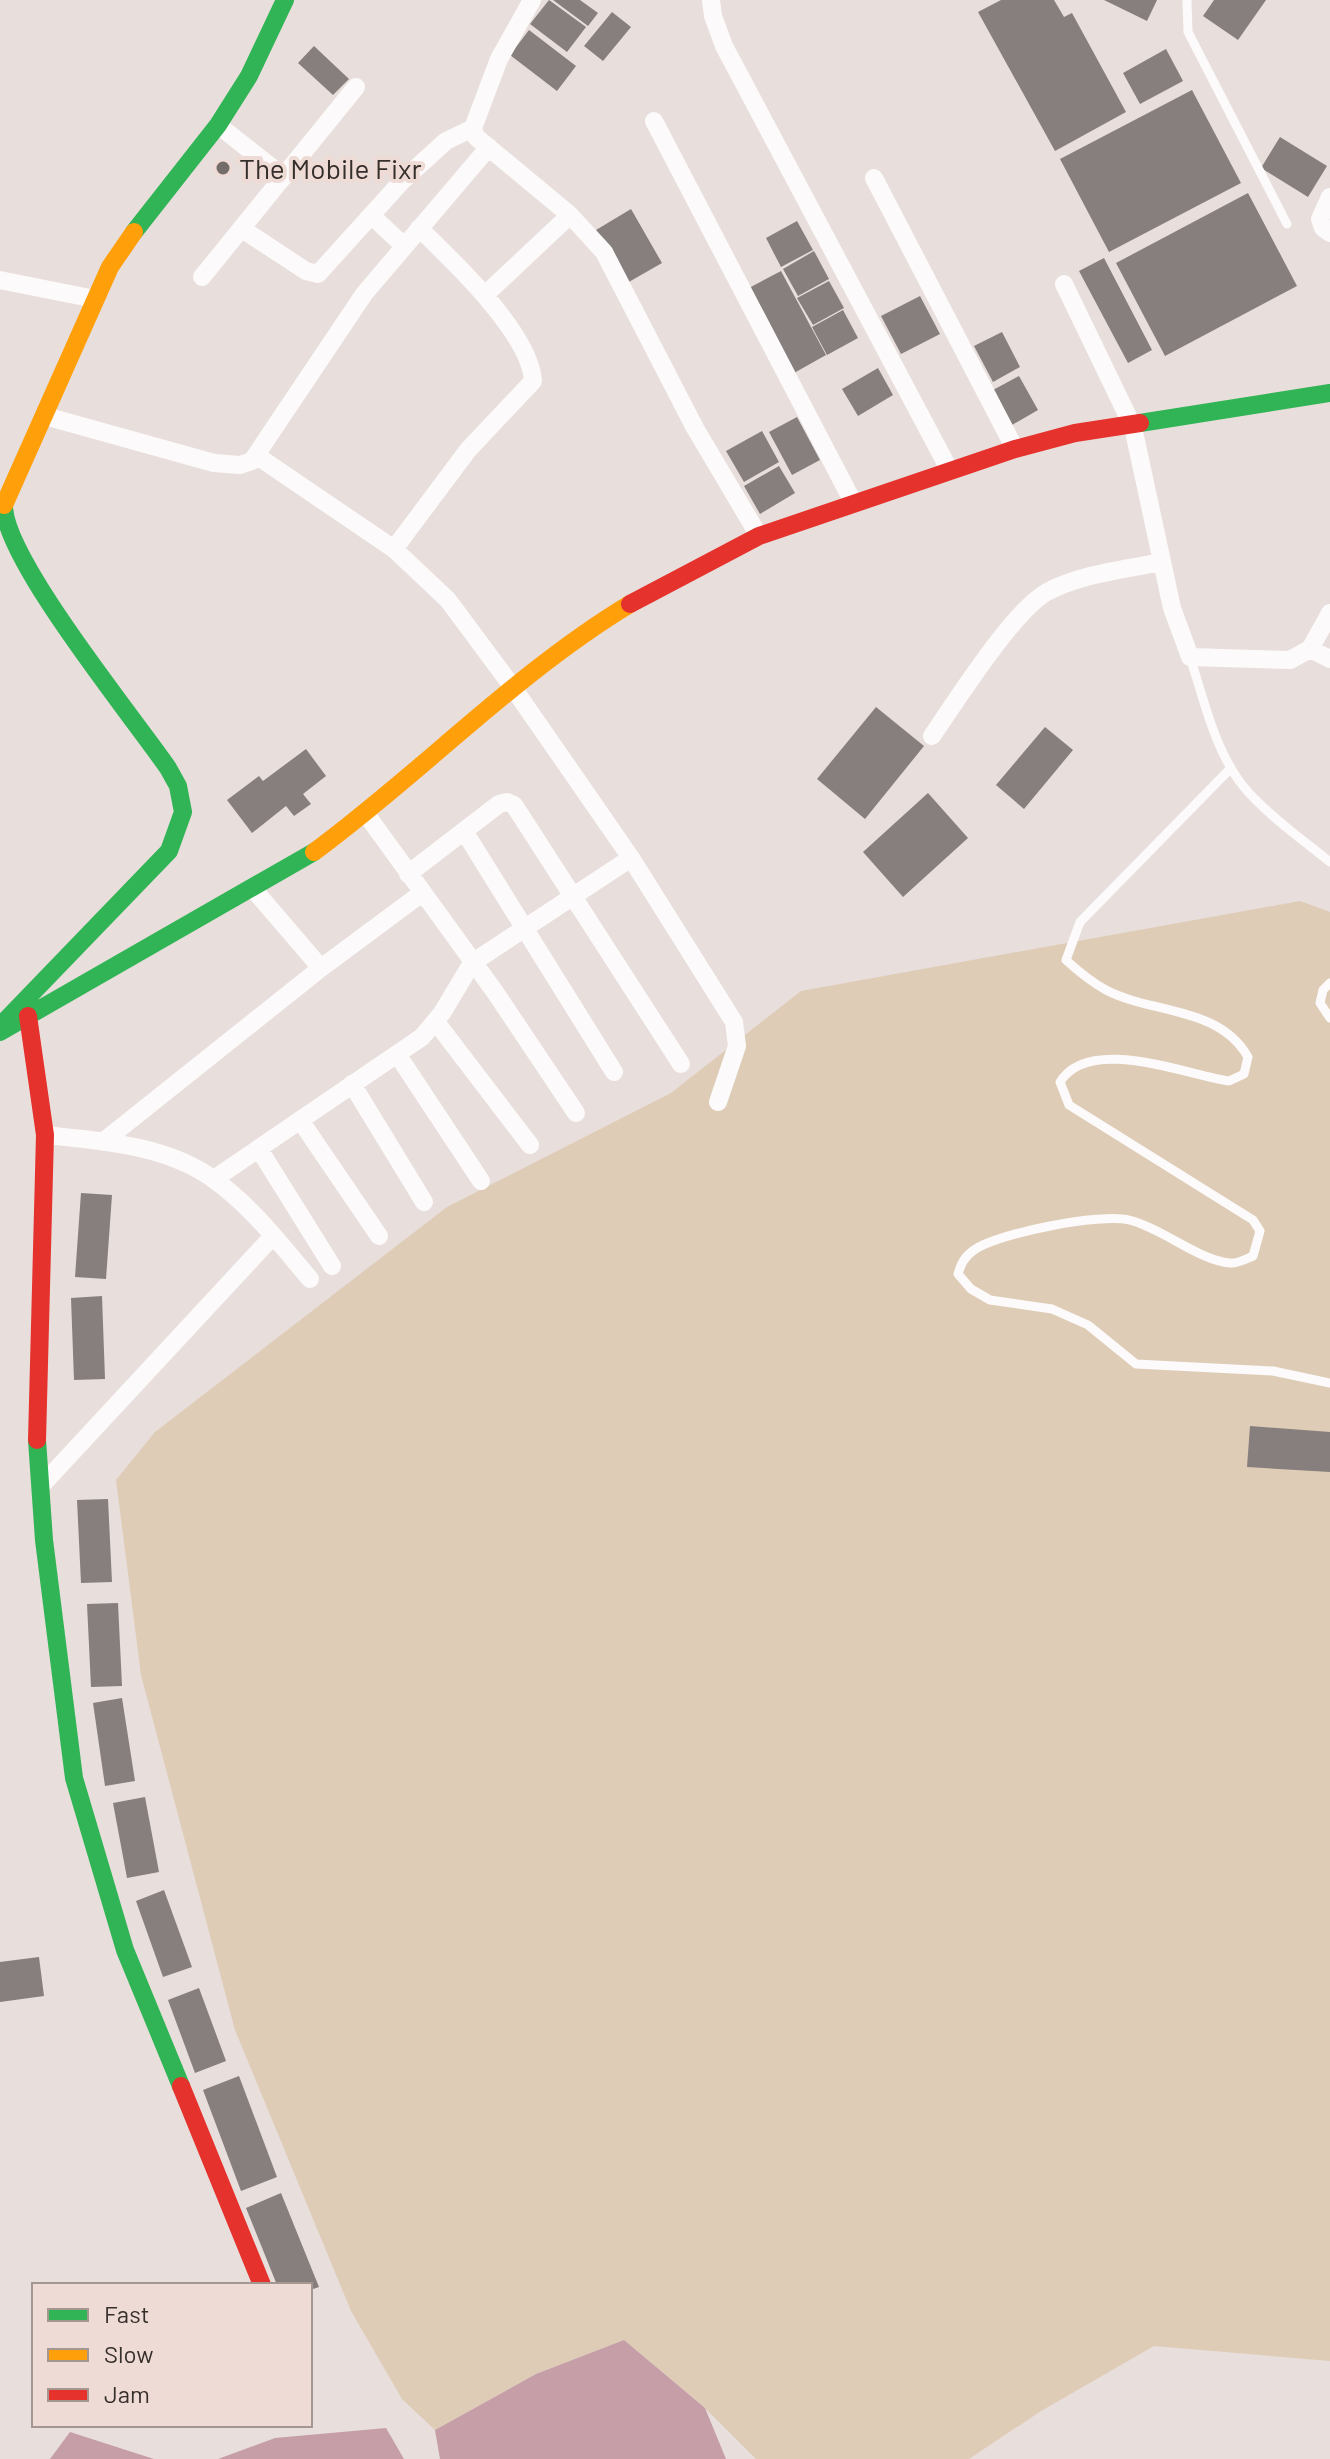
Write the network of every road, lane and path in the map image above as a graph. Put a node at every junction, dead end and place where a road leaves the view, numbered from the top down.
1 (285, 0) edge
2 (532, 0) edge
3 (711, 0) edge
4 (1187, 0) edge
5 (356, 87) dead end
6 (654, 121) dead end
7 (218, 125) junction
8 (473, 128) junction
9 (489, 147) junction
10 (284, 177) junction
11 (874, 178) dead end
12 (1330, 197) edge
13 (570, 215) junction
14 (372, 216) junction
15 (1287, 224) dead end
16 (419, 228) junction
17 (242, 229) junction
18 (1330, 233) edge
19 (404, 246) junction
20 (202, 277) dead end
21 (0, 280) edge
22 (1064, 284) dead end
23 (486, 294) junction
24 (95, 299) junction
25 (1330, 393) edge
26 (45, 416) junction
27 (1133, 427) junction
28 (1015, 449) junction
29 (257, 456) junction
30 (950, 471) junction
31 (853, 502) junction
32 (1, 506) edge
33 (759, 536) junction
34 (394, 549) junction
35 (1160, 562) junction
36 (1330, 613) edge
37 (1310, 649) junction
38 (1190, 657) junction
39 (1330, 659) edge
40 (514, 689) junction
41 (932, 736) dead end
42 (1231, 768) junction
43 (366, 814) junction
44 (464, 831) junction
45 (631, 858) junction
46 (1330, 862) edge
47 (408, 874) junction
48 (255, 891) junction
49 (422, 893) junction
50 (573, 896) junction
51 (524, 928) junction
52 (472, 963) junction
53 (321, 968) junction
54 (1330, 983) edge
55 (28, 1016) junction
56 (1330, 1018) edge
57 (436, 1022) junction
58 (0, 1029) edge
59 (397, 1054) junction
60 (681, 1064) dead end
61 (614, 1072) dead end
62 (352, 1084) junction
63 (718, 1102) dead end
64 (576, 1113) dead end
65 (300, 1120) junction
66 (45, 1135) junction
67 (104, 1141) junction
68 (530, 1145) dead end
69 (259, 1149) junction
70 (214, 1179) junction
71 (481, 1181) dead end
72 (424, 1202) dead end
73 (273, 1236) junction
74 (379, 1236) dead end
75 (332, 1266) dead end
76 (310, 1279) dead end
77 (1330, 1383) edge
78 (41, 1486) junction
79 (261, 2283) edge

1 - 7 street
2 - 8 street
3 - 30 street
4 - 15 lane
5 - 10 street
6 - 31 street
7 - 10 street
7 - 24 street
8 - 9 street
8 - 14 street
9 - 13 street
9 - 16 street
10 - 17 street
11 - 28 street
12 - 18 street
13 - 23 street
13 - 33 street
14 - 17 street
14 - 19 street
16 - 19 street
16 - 23 street
17 - 20 street
19 - 29 street
21 - 24 street
22 - 27 street
23 - 34 street
24 - 26 street
25 - 27 street
26 - 29 street
26 - 32 street
27 - 28 street
27 - 35 street
28 - 30 street
29 - 34 street
30 - 31 street
31 - 33 street
32 - 58 street
33 - 40 street
34 - 40 street
35 - 38 street
35 - 41 street
36 - 37 street
37 - 38 street
37 - 39 street
38 - 42 lane
40 - 43 street
40 - 45 street
42 - 46 lane
42 - 77 lane
43 - 47 street
43 - 48 street
44 - 47 street
44 - 50 street
44 - 51 street
45 - 50 street
45 - 63 street
47 - 49 street
48 - 53 street
48 - 55 street
49 - 52 street
49 - 53 street
50 - 51 street
50 - 60 street
51 - 52 street
51 - 61 street
52 - 57 street
52 - 64 street
53 - 67 street
54 - 56 lane
55 - 58 street
55 - 66 street
57 - 59 street
57 - 68 street
59 - 62 street
59 - 71 street
62 - 65 street
62 - 72 street
65 - 69 street
65 - 74 street
66 - 67 street
66 - 78 street
67 - 70 street
69 - 70 street
69 - 75 street
70 - 73 street
73 - 76 street
73 - 78 street
78 - 79 street

